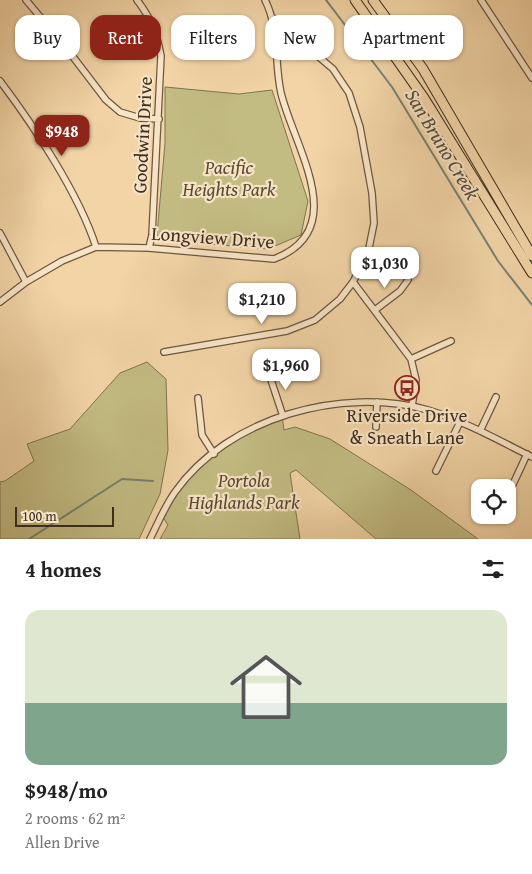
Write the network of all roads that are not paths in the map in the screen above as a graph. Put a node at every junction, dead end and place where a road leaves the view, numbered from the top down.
1 (26, 0) edge
2 (137, 0) edge
3 (265, 0) edge
4 (355, 0) edge
5 (373, 0) edge
6 (481, 0) edge
7 (272, 15) edge
8 (278, 60) edge
9 (323, 60) edge
10 (532, 78) edge
11 (0, 81) edge
12 (159, 119) junction
13 (0, 233) edge
14 (96, 248) junction
15 (149, 248) junction
16 (532, 256) edge
17 (532, 273) edge
18 (408, 280) dead end
19 (26, 282) junction
20 (353, 282) junction
21 (0, 302) edge
22 (375, 310) junction
23 (451, 340) dead end
24 (164, 352) dead end
25 (411, 359) junction
26 (269, 374) dead end
27 (496, 397) dead end
28 (198, 398) dead end
29 (377, 402) junction
30 (412, 406) junction
31 (283, 416) junction
32 (460, 422) junction
33 (376, 427) dead end
34 (480, 431) junction
35 (214, 454) junction
36 (530, 455) edge
37 (436, 472) dead end
38 (516, 480) edge
39 (150, 539) edge

1 - 12 street
2 - 12 street, Goodwin Drive
3 - 7 street, Longview Drive
4 - 17 main road
5 - 16 main road
6 - 10 street
8 - 15 street, Longview Drive
9 - 20 street
11 - 14 street
12 - 15 street, Goodwin Drive
13 - 19 street
14 - 15 street, Longview Drive
14 - 19 street, Longview Drive
18 - 22 street
19 - 21 street, Longview Drive
20 - 22 street
20 - 24 street
22 - 25 street
23 - 25 street
25 - 30 street
26 - 31 street
27 - 34 street
28 - 35 street
29 - 30 street
29 - 31 street
29 - 33 street
30 - 32 street
31 - 35 street
32 - 34 street
32 - 37 street
34 - 36 street
35 - 39 street
36 - 38 street

